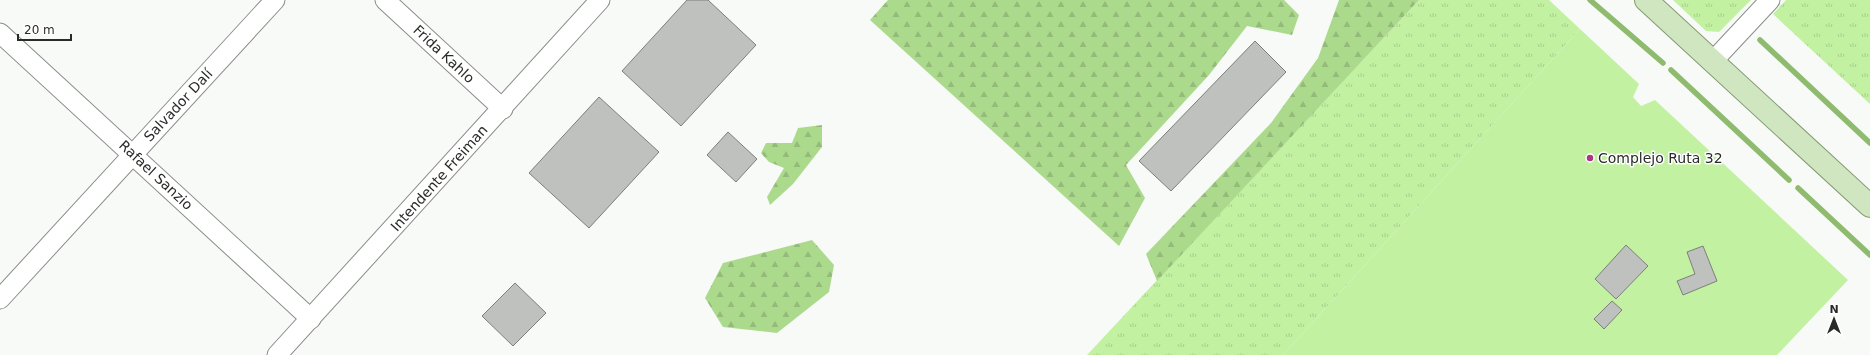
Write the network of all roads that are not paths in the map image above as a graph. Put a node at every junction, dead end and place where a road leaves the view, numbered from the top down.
1 (275, 0) edge
2 (385, 0) edge
3 (600, 0) edge
4 (1646, 0) edge
5 (1770, 0) edge
6 (0, 32) edge
7 (1713, 61) junction
8 (502, 109) junction
9 (133, 153) junction
10 (1870, 206) edge
11 (0, 299) edge
12 (311, 319) junction
13 (277, 355) edge

1 - 9 street, Salvador Dalí
2 - 8 street, Frida Kahlo
3 - 8 street, Intendente Freiman
4 - 7 main road
5 - 7 street
6 - 9 street, Rafael Sanzio
7 - 10 main road
8 - 12 street, Intendente Freiman
9 - 11 street, Salvador Dalí
9 - 12 street, Rafael Sanzio
12 - 13 street, Intendente Freiman

